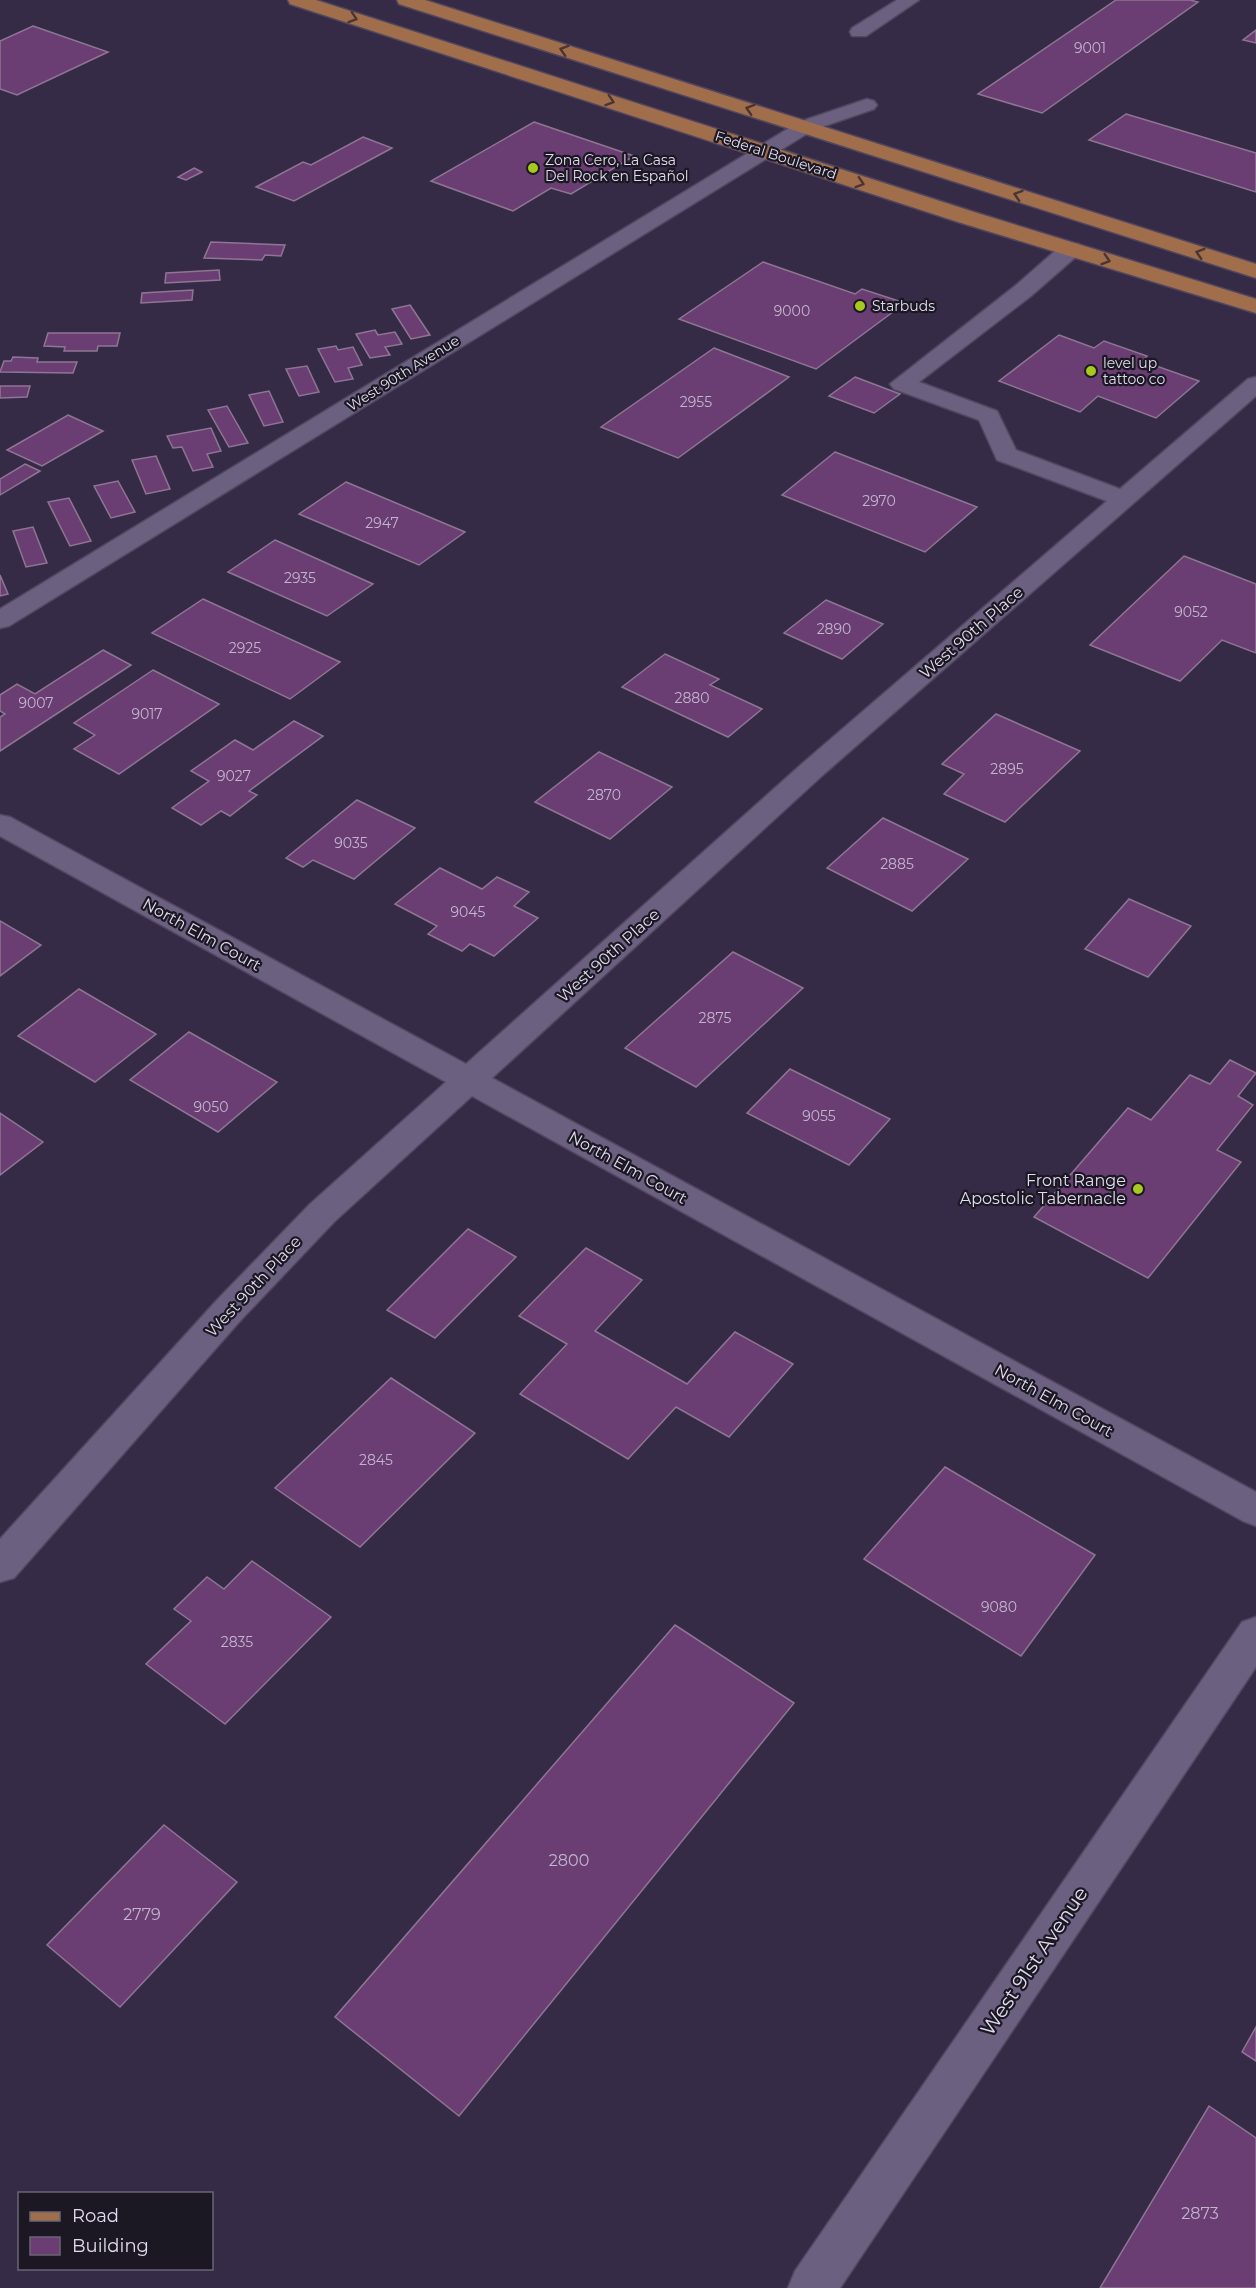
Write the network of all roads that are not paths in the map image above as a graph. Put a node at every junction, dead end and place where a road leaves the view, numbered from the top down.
1 (297, 0) edge
2 (406, 0) edge
3 (910, 0) edge
4 (859, 32) dead end
5 (867, 105) dead end
6 (806, 126) junction
7 (764, 152) junction
8 (1071, 249) junction
9 (1256, 271) edge
10 (1256, 306) edge
11 (1256, 384) edge
12 (1125, 498) junction
13 (0, 620) edge
14 (0, 824) edge
15 (470, 1080) junction
16 (1256, 1510) edge
17 (0, 1566) edge
18 (1256, 1634) edge
19 (812, 2288) edge

1 -> 7 main road, Federal Boulevard
6 -> 2 main road
3 - 4 street
5 - 6 street, West 90th Avenue
6 - 7 street, West 90th Avenue
9 -> 6 main road
7 -> 8 main road, Federal Boulevard
7 - 13 street, West 90th Avenue
8 -> 10 main road, Federal Boulevard
8 - 12 street
11 - 12 street, West 90th Place
12 - 15 street, West 90th Place
14 - 15 street, North Elm Court
15 - 16 street, North Elm Court
15 - 17 street, West 90th Place
18 - 19 street, West 91st Avenue

